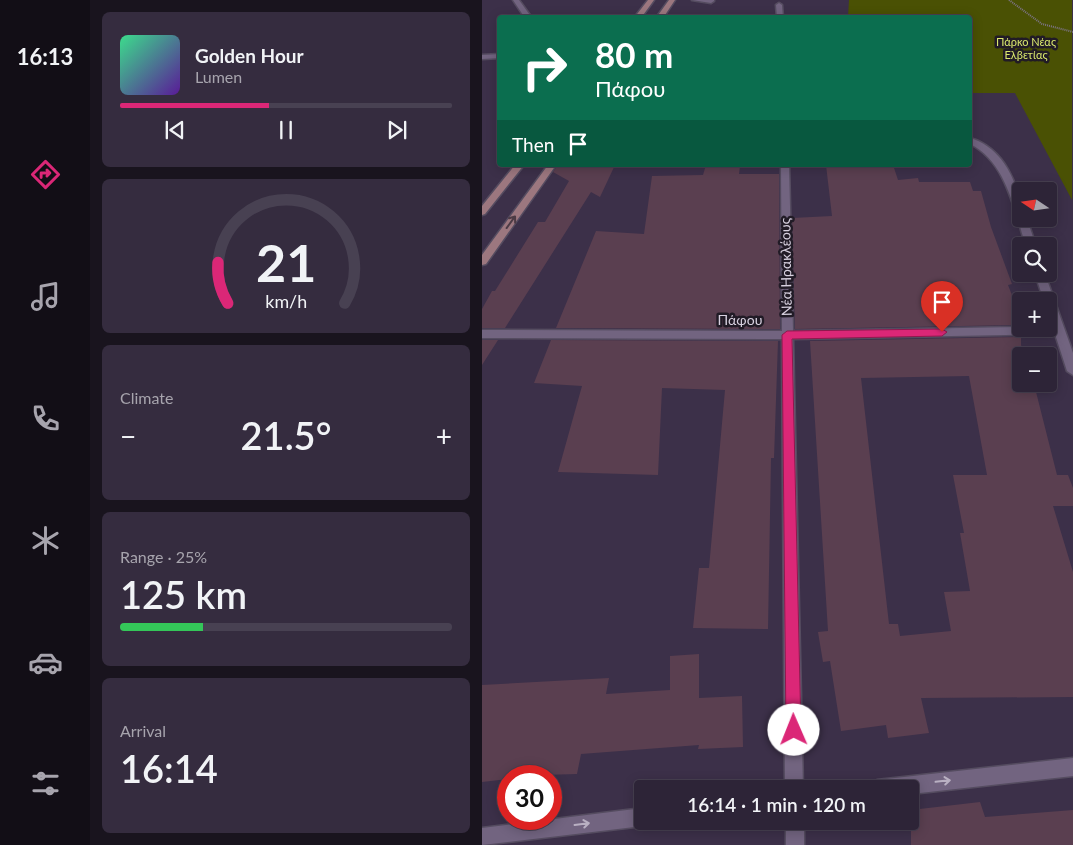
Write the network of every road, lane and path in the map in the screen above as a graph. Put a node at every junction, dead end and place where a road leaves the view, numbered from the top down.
1 (516, 0) edge
2 (651, 0) edge
3 (672, 0) edge
4 (695, 0) edge
5 (1009, 0) edge
6 (711, 1) edge
7 (779, 5) dead end
8 (527, 15) edge
9 (640, 15) edge
10 (661, 15) edge
11 (780, 15) edge
12 (1072, 32) edge
13 (482, 56) edge
14 (497, 56) edge
15 (972, 142) edge
16 (518, 167) edge
17 (551, 167) edge
18 (785, 167) edge
19 (1012, 191) edge
20 (482, 212) edge
21 (482, 262) edge
22 (1043, 282) edge
23 (1059, 330) junction
24 (482, 334) edge
25 (787, 335) junction
26 (1072, 371) edge
27 (1072, 767) edge
28 (794, 780) edge
29 (919, 784) edge
30 (634, 818) edge
31 (795, 830) edge
32 (482, 837) edge
33 (795, 845) edge

1 - 8 street
2 - 9 main road
3 - 10 main road
4 - 6 street
5 - 12 path
7 - 11 street
13 - 14 street
15 - 19 street
16 - 20 main road
21 -> 17 main road
18 - 25 street, Νέα Ηρακλέους
22 - 23 street
23 - 25 street, Πάφου
23 - 26 street
24 - 25 street, Πάφου
25 - 28 street, Νέα Ηρακλέους
29 -> 27 street
32 -> 30 street
31 - 33 street

